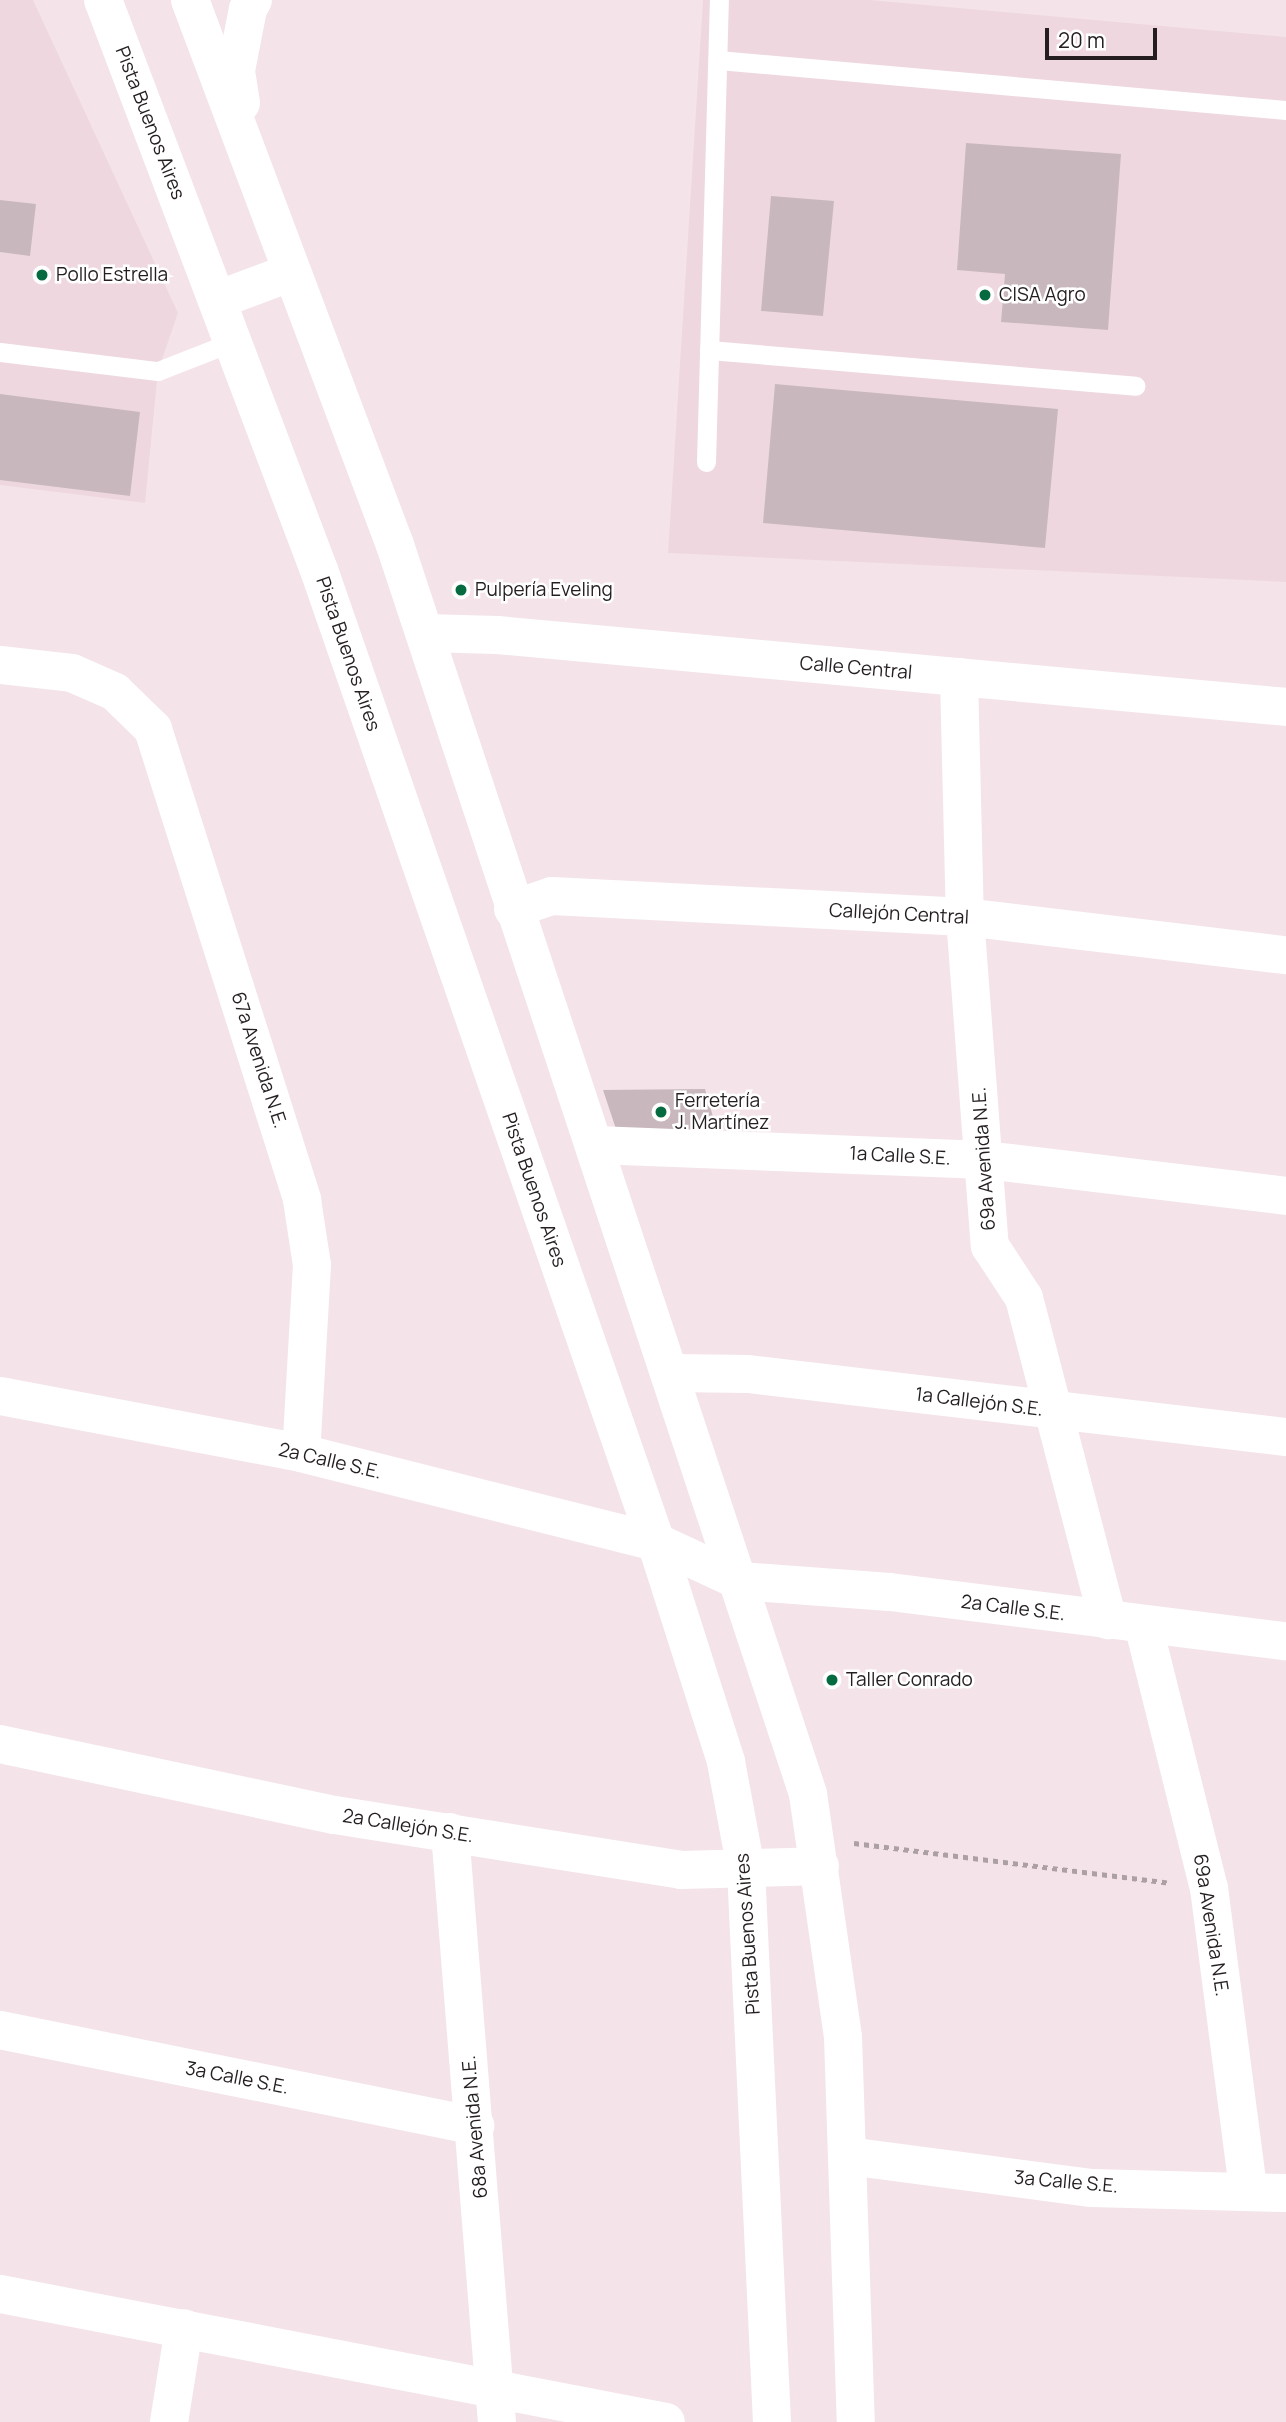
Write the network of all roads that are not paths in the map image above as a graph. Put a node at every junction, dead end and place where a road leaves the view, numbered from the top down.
1 (79, 0) edge
2 (103, 0) edge
3 (190, 0) edge
4 (253, 0) edge
5 (719, 0) edge
6 (718, 60) junction
7 (130, 69) junction
8 (1286, 110) edge
9 (248, 154) junction
10 (292, 272) junction
11 (216, 300) junction
12 (232, 342) junction
13 (709, 350) junction
14 (0, 352) edge
15 (1135, 386) dead end
16 (706, 462) dead end
17 (425, 633) junction
18 (0, 665) edge
19 (959, 677) junction
20 (1286, 707) edge
21 (513, 909) junction
22 (965, 917) junction
23 (1286, 955) edge
24 (596, 1145) junction
25 (985, 1160) junction
26 (1286, 1196) edge
27 (672, 1373) junction
28 (0, 1396) edge
29 (1056, 1411) junction
30 (1286, 1437) edge
31 (301, 1453) junction
32 (656, 1542) junction
33 (740, 1581) junction
34 (1126, 1622) junction
35 (1286, 1641) edge
36 (0, 1744) edge
37 (450, 1832) junction
38 (818, 1852) junction
39 (747, 1869) junction
40 (0, 2030) edge
41 (475, 2126) junction
42 (848, 2156) junction
43 (1248, 2190) junction
44 (1286, 2193) edge
45 (0, 2294) edge
46 (184, 2328) junction
47 (496, 2404) edge
48 (169, 2422) edge
49 (666, 2422) edge
50 (772, 2422) edge
51 (856, 2422) edge

1 - 7 street
2 - 7 street, Pista Buenos Aires
3 - 9 street
4 - 9 street
5 - 6 lane
6 - 8 lane
6 - 13 lane
7 - 11 street, Pista Buenos Aires
9 - 10 street
10 - 11 street
10 - 17 street
11 - 12 street, Pista Buenos Aires
12 - 14 lane
12 - 32 street, Pista Buenos Aires
13 - 15 lane
13 - 16 lane
17 - 19 street, Calle Central
17 - 21 street
18 - 31 street, 67a Avenida N.E.
19 - 20 street, Calle Central
19 - 22 street, 69a Avenida N.E.
21 - 22 street, Callejón Central
21 - 24 street
22 - 23 street, Callejón Central
22 - 25 street, 69a Avenida N.E.
24 - 25 street, 1a Calle S.E.
24 - 27 street
25 - 26 street, 1a Calle S.E.
25 - 29 street, 69a Avenida N.E.
27 - 29 street, 1a Callejón S.E.
27 - 33 street
28 - 31 street, 2a Calle S.E.
29 - 30 street, 1a Callejón S.E.
29 - 34 street, 69a Avenida N.E.
31 - 32 street, 2a Calle S.E.
32 - 33 street, 2a Calle S.E.
32 - 39 street, Pista Buenos Aires
33 - 34 street, 2a Calle S.E.
33 - 38 street
34 - 35 street, 2a Calle S.E.
34 - 43 street, 69a Avenida N.E.
36 - 37 street, 2a Callejón S.E.
37 - 39 street, 2a Callejón S.E.
37 - 41 street, 68a Avenida N.E.
38 - 39 street, 2a Callejón S.E.
38 - 42 street
39 - 50 street, Pista Buenos Aires
40 - 41 street, 3a Calle S.E.
41 - 47 street, 68a Avenida N.E.
42 - 43 street, 3a Calle S.E.
42 - 51 street
43 - 44 street, 3a Calle S.E.
45 - 46 street
46 - 47 street
46 - 48 street
47 - 49 street

